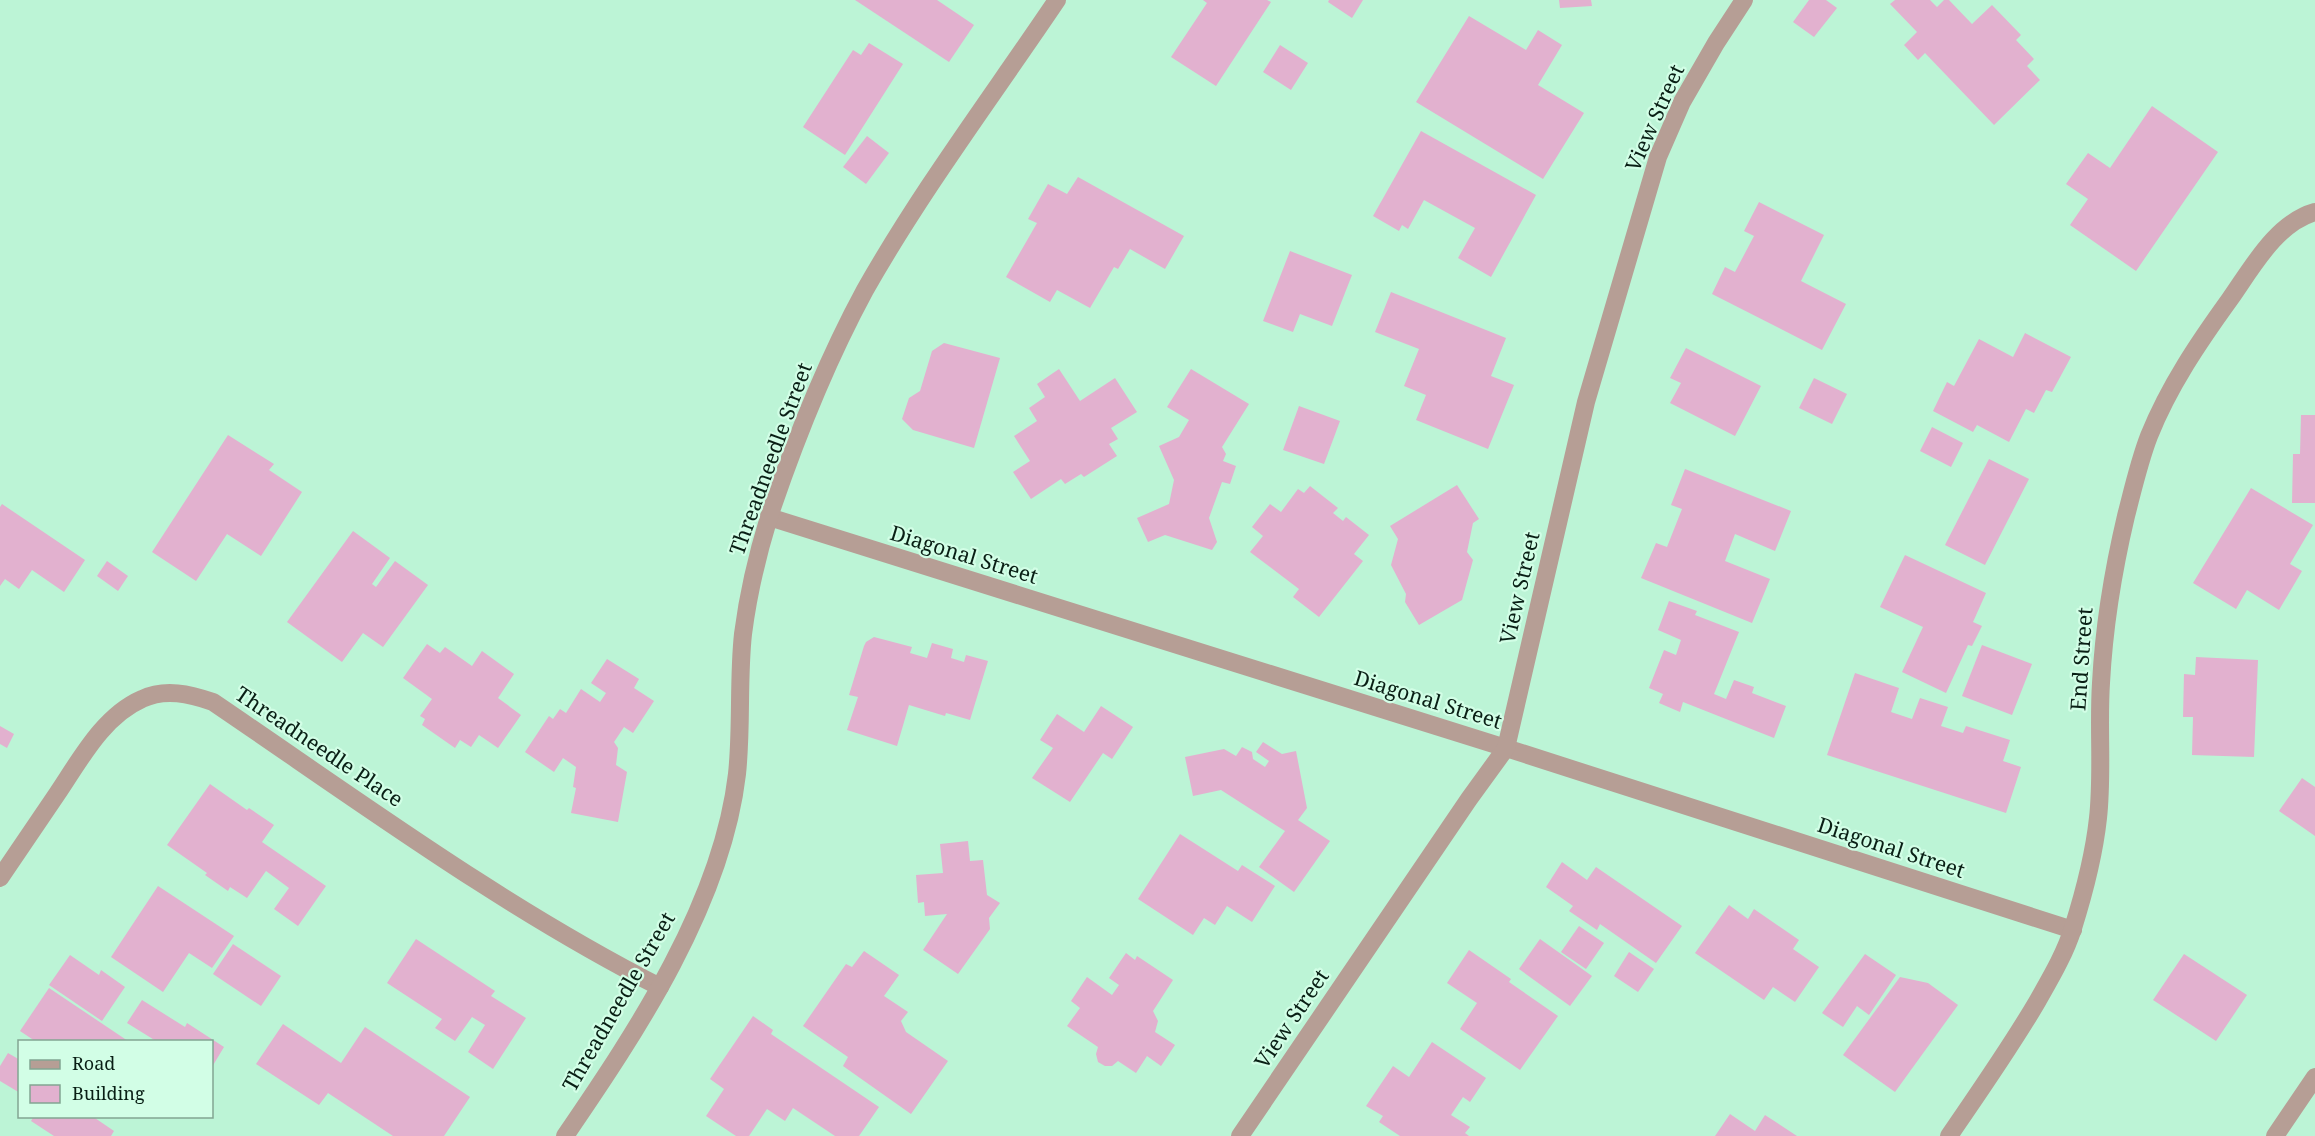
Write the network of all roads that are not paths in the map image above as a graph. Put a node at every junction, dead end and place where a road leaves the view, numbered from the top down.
1 (1057, 0) edge
2 (1744, 0) edge
3 (2315, 212) edge
4 (769, 517) junction
5 (1506, 748) junction
6 (0, 878) edge
7 (2073, 930) junction
8 (660, 987) junction
9 (2315, 1077) edge
10 (565, 1136) edge
11 (1239, 1136) edge
12 (1949, 1136) edge
13 (2275, 1136) edge

1 - 4 street, Threadneedle Street
2 - 5 street, View Street
3 - 7 street, End Street
4 - 5 street, Diagonal Street
4 - 8 street, Threadneedle Street
5 - 7 street, Diagonal Street
5 - 11 street, View Street
6 - 8 street, Threadneedle Place
7 - 12 street, End Street
8 - 10 street, Threadneedle Street
9 - 13 street

